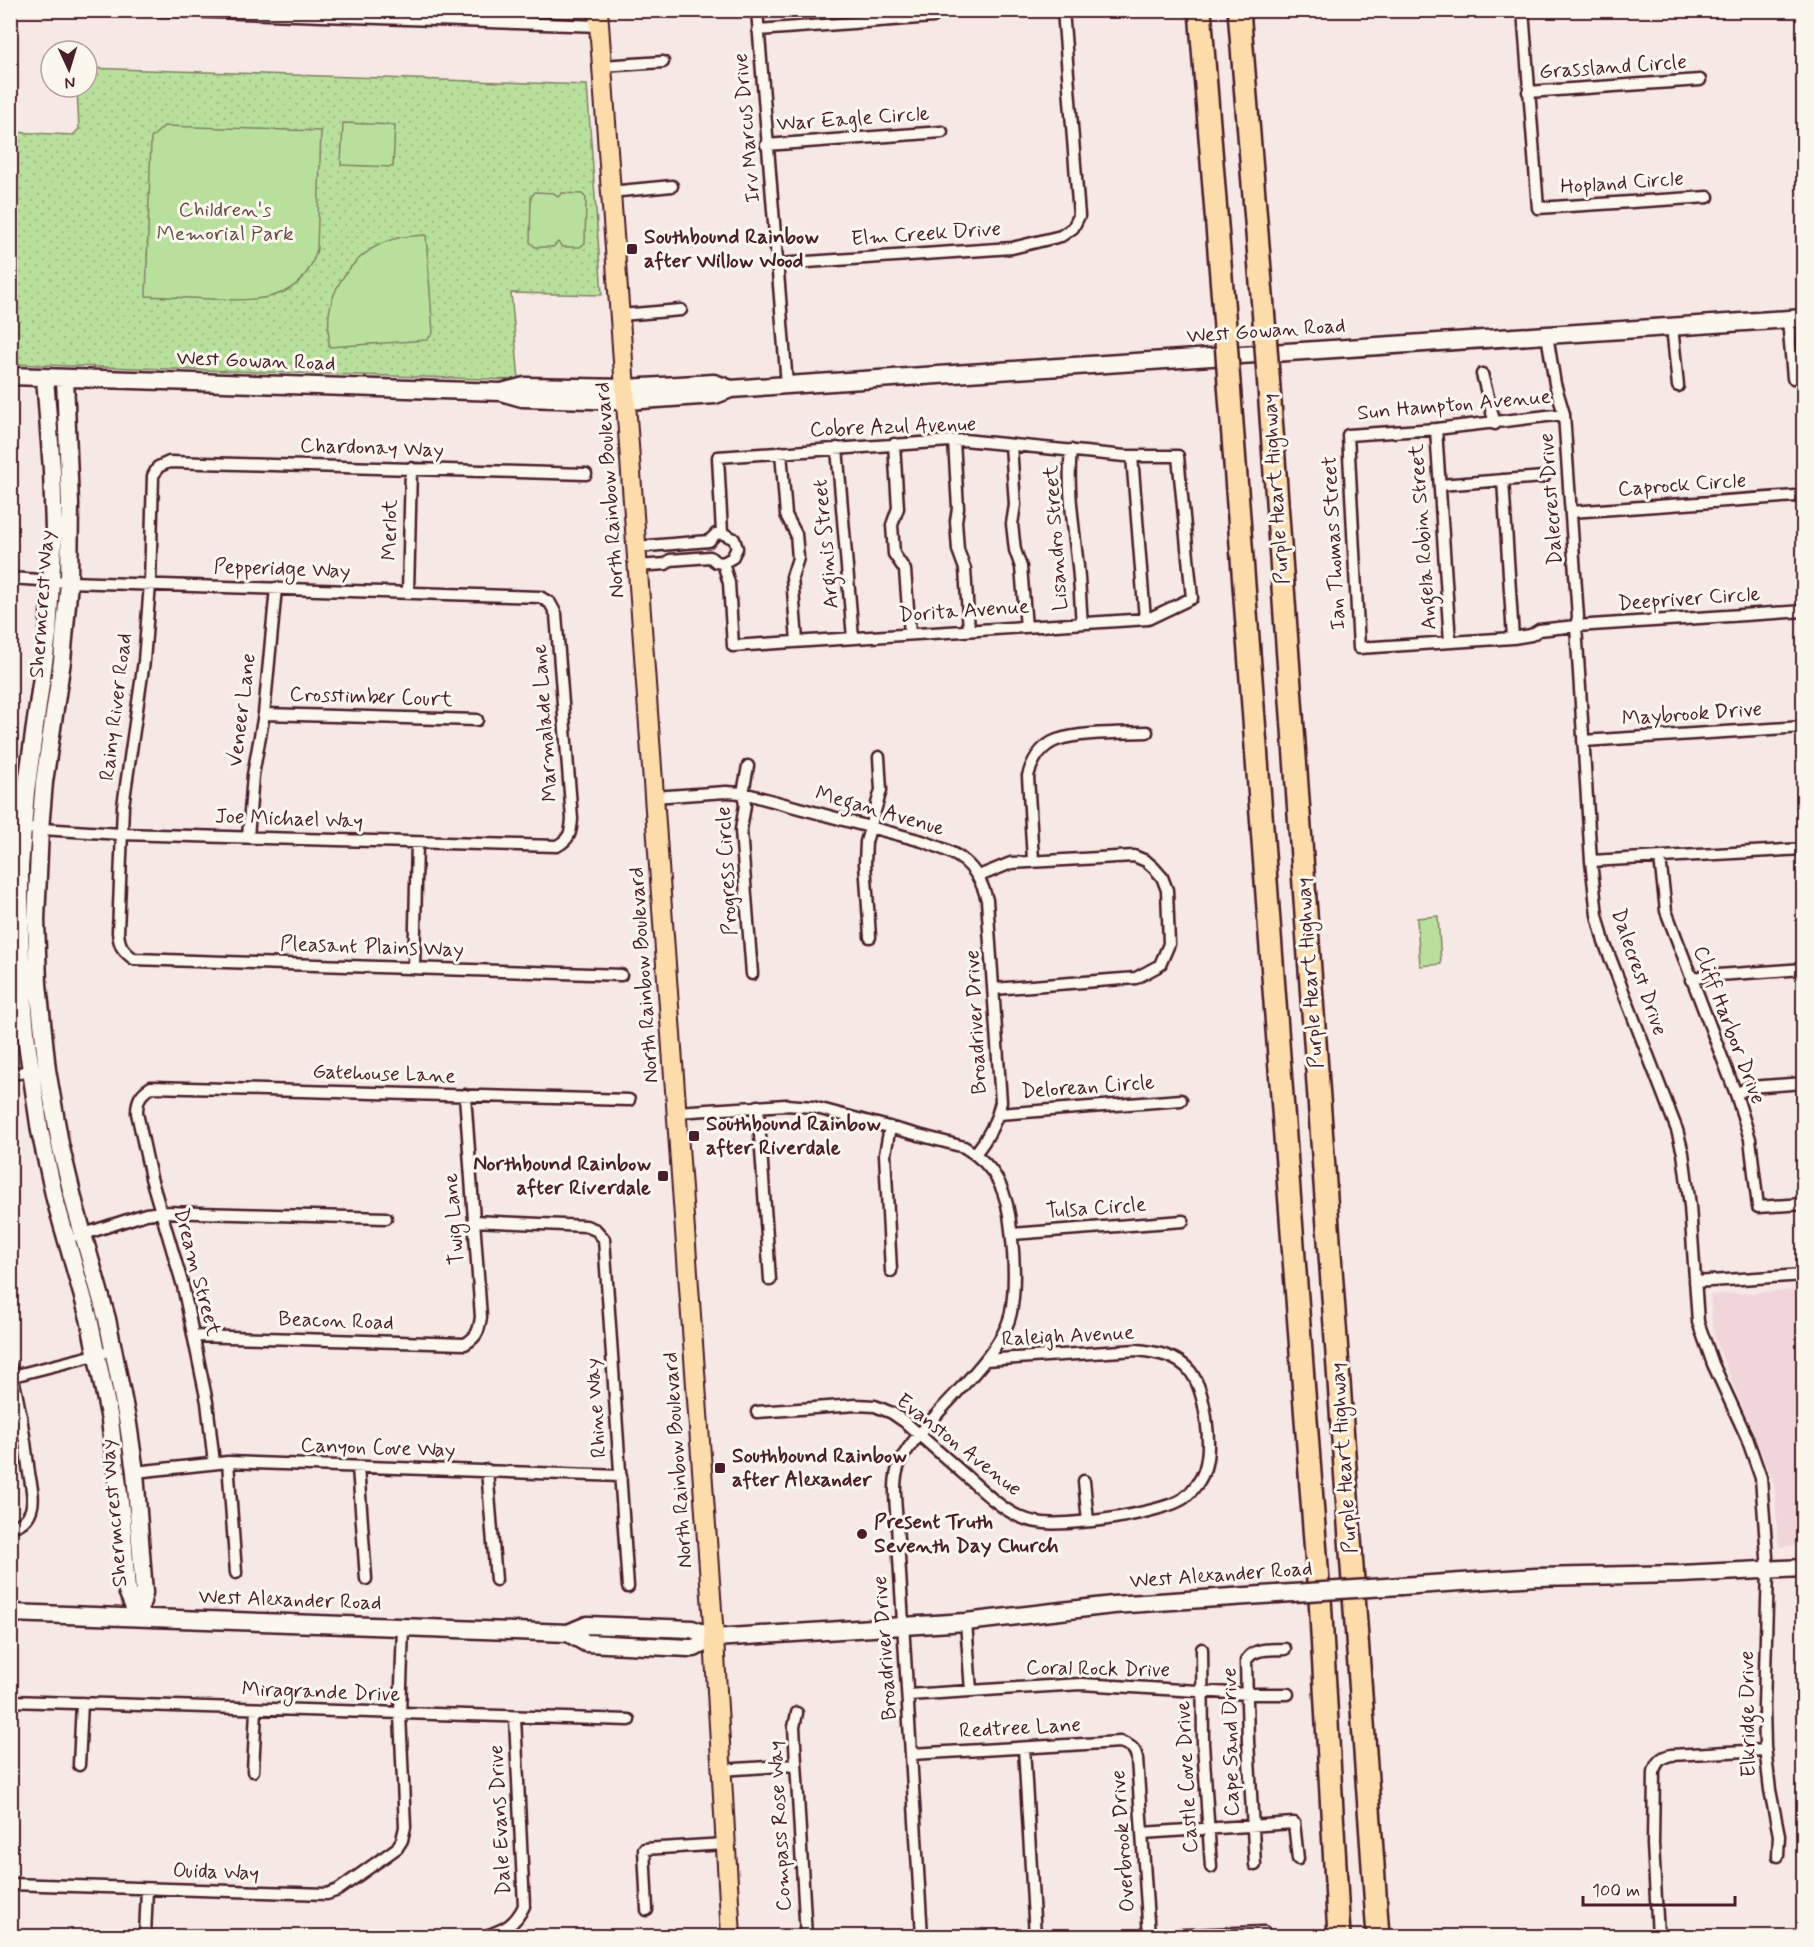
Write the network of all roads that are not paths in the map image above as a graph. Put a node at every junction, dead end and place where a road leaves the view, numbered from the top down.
1 (156, 10) edge
2 (757, 10) edge
3 (1063, 10) edge
4 (1200, 10) edge
5 (1239, 10) edge
6 (1523, 10) edge
7 (185, 11) edge
8 (933, 17) dead end
9 (599, 19) edge
10 (758, 30) junction
11 (663, 62) dead end
12 (602, 66) junction
13 (1700, 80) dead end
14 (1528, 92) junction
15 (942, 132) dead end
16 (766, 145) junction
17 (672, 186) dead end
18 (610, 192) junction
19 (1708, 197) dead end
20 (778, 264) junction
21 (681, 310) dead end
22 (621, 315) junction
23 (1796, 319) edge
24 (1672, 326) junction
25 (1547, 334) junction
26 (1482, 374) dead end
27 (10, 376) edge
28 (45, 377) junction
29 (65, 378) junction
30 (1793, 378) dead end
31 (787, 385) junction
32 (1678, 386) dead end
33 (626, 394) junction
34 (1564, 414) junction
35 (1495, 424) junction
36 (1436, 429) junction
37 (1348, 435) joint
38 (954, 441) junction
39 (894, 444) junction
40 (1011, 445) junction
41 (837, 448) junction
42 (1071, 450) junction
43 (781, 452) junction
44 (1132, 456) junction
45 (158, 466) joint
46 (411, 468) junction
47 (586, 474) dead end
48 (1544, 477) dead end
49 (1503, 480) junction
50 (1440, 485) junction
51 (1796, 496) dead end
52 (1571, 512) junction
53 (722, 533) junction
54 (636, 547) junction
55 (723, 563) junction
56 (637, 566) junction
57 (10, 578) edge
58 (52, 581) junction
59 (69, 582) junction
60 (150, 584) junction
61 (276, 588) junction
62 (408, 593) junction
63 (1191, 598) joint
64 (550, 603) joint
65 (1803, 611) edge
66 (1145, 620) junction
67 (1082, 623) junction
68 (1576, 626) junction
69 (1026, 627) junction
70 (969, 630) junction
71 (910, 634) junction
72 (853, 638) junction
73 (1513, 638) junction
74 (796, 641) junction
75 (1450, 642) junction
76 (1359, 648) joint
77 (264, 714) junction
78 (477, 720) dead end
79 (1803, 727) edge
80 (1147, 732) dead end
81 (1583, 741) junction
82 (879, 757) dead end
83 (748, 766) dead end
84 (743, 794) junction
85 (653, 797) junction
86 (871, 827) junction
87 (24, 828) edge
88 (121, 834) junction
89 (248, 837) junction
90 (566, 841) joint
91 (417, 843) junction
92 (1803, 849) edge
93 (1660, 858) junction
94 (1033, 860) junction
95 (1591, 861) junction
96 (979, 876) junction
97 (870, 937) dead end
98 (124, 952) joint
99 (414, 968) junction
100 (1803, 969) edge
101 (752, 974) dead end
102 (621, 975) dead end
103 (1691, 980) junction
104 (994, 989) junction
105 (39, 1071) junction
106 (10, 1074) edge
107 (1803, 1083) edge
108 (141, 1093) joint
109 (465, 1095) junction
110 (1736, 1095) junction
111 (629, 1100) dead end
112 (1181, 1100) dead end
113 (758, 1106) junction
114 (676, 1112) junction
115 (999, 1114) junction
116 (890, 1127) junction
117 (975, 1154) junction
118 (1803, 1204) edge
119 (162, 1212) junction
120 (386, 1218) dead end
121 (474, 1221) junction
122 (1183, 1221) dead end
123 (83, 1234) junction
124 (1012, 1234) junction
125 (67, 1239) junction
126 (891, 1272) dead end
127 (1803, 1275) edge
128 (770, 1280) dead end
129 (1695, 1282) junction
130 (194, 1336) junction
131 (475, 1339) joint
132 (106, 1352) junction
133 (985, 1360) junction
134 (12, 1371) edge
135 (757, 1412) dead end
136 (919, 1435) junction
137 (228, 1462) junction
138 (214, 1463) junction
139 (358, 1467) junction
140 (487, 1470) junction
141 (135, 1472) junction
142 (621, 1476) junction
143 (1084, 1480) dead end
144 (1198, 1483) joint
145 (1088, 1521) junction
146 (10, 1526) edge
147 (1803, 1568) edge
148 (1768, 1570) junction
149 (236, 1573) dead end
150 (366, 1579) dead end
151 (496, 1580) dead end
152 (628, 1587) dead end
153 (10, 1613) edge
154 (138, 1617) junction
155 (966, 1622) junction
156 (905, 1626) junction
157 (403, 1627) junction
158 (714, 1638) junction
159 (1202, 1649) dead end
160 (1285, 1649) dead end
161 (972, 1691) junction
162 (1202, 1691) junction
163 (1248, 1694) junction
164 (1288, 1694) dead end
165 (908, 1695) junction
166 (10, 1701) edge
167 (82, 1703) junction
168 (256, 1710) junction
169 (797, 1713) dead end
170 (400, 1714) junction
171 (515, 1718) junction
172 (629, 1720) dead end
173 (1130, 1746) joint
174 (1024, 1748) junction
175 (1765, 1750) junction
176 (911, 1754) junction
177 (79, 1765) dead end
178 (796, 1765) junction
179 (720, 1770) junction
180 (253, 1771) dead end
181 (1252, 1825) junction
182 (1208, 1827) junction
183 (1142, 1833) junction
184 (725, 1844) junction
185 (1778, 1856) dead end
186 (1298, 1859) dead end
187 (1255, 1865) dead end
188 (1211, 1867) dead end
189 (10, 1884) edge
190 (147, 1889) junction
191 (647, 1910) dead end
192 (1264, 1932) dead end
193 (145, 1936) edge
194 (486, 1936) edge
195 (731, 1936) edge
196 (806, 1936) edge
197 (922, 1936) edge
198 (1035, 1936) edge
199 (1149, 1936) edge
200 (1163, 1936) edge
201 (1339, 1936) edge
202 (1378, 1936) edge
203 (1658, 1936) edge

1 - 7 street
2 - 10 street, Irv Marcus Drive
3 - 20 street, Elm Creek Drive
4 - 201 highway, Purple Heart Highway, bridge
5 - 202 highway, Purple Heart Highway, bridge
6 - 14 street
7 - 9 street
8 - 10 street
9 - 12 main road, North Rainbow Boulevard
10 - 16 street, Irv Marcus Drive
11 - 12 street
12 - 18 main road, North Rainbow Boulevard
13 - 14 street, Grassland Circle
14 - 19 street, Hopland Circle
15 - 16 street, War Eagle Circle
16 - 20 street, Irv Marcus Drive
17 - 18 street
18 - 22 main road, North Rainbow Boulevard
20 - 31 street, Irv Marcus Drive
21 - 22 street
22 - 33 main road, North Rainbow Boulevard
23 - 24 street, West Gowan Road
23 - 30 street
24 - 25 street, West Gowan Road
24 - 32 street
25 - 31 street, West Gowan Road
25 - 34 street, Dalecrest Drive
26 - 35 street
27 - 28 street, West Gowan Road
28 - 29 street, West Gowan Road
28 - 58 street, Shermcrest Way
29 - 33 street, West Gowan Road
29 - 59 street, Shermcrest Way
31 - 33 street, West Gowan Road
33 - 54 main road, North Rainbow Boulevard
34 - 35 street, Sun Hampton Avenue
34 - 52 street, Dalecrest Drive
35 - 36 street, Sun Hampton Avenue
36 - 37 street, Sun Hampton Avenue
36 - 50 street, Angela Robin Street
37 - 76 street, Ian Thomas Street
38 - 39 street, Cobre Azul Avenue
38 - 40 street, Cobre Azul Avenue
38 - 70 street
39 - 41 street, Cobre Azul Avenue
39 - 71 street
40 - 42 street, Cobre Azul Avenue
40 - 69 street
41 - 43 street, Cobre Azul Avenue
41 - 72 street, Arginis Street
42 - 44 street, Cobre Azul Avenue
42 - 67 street, Lisandro Street
43 - 53 street, Cobre Azul Avenue
43 - 74 street
44 - 63 street, Cobre Azul Avenue
44 - 66 street
45 - 46 street, Chardonay Way
45 - 60 street, Rainy River Road
46 - 47 street, Chardonay Way
46 - 62 street, Merlot
48 - 49 street
49 - 50 street
49 - 73 street
50 - 75 street, Angela Robin Street
51 - 52 street, Caprock Circle
52 - 68 street, Dalecrest Drive
53 - 54 street
53 - 55 street
54 - 56 main road, North Rainbow Boulevard
55 - 56 street
55 - 74 street, Dorita Avenue
56 - 85 main road, North Rainbow Boulevard
57 - 58 street, Pepperidge Way
58 - 59 street, Pepperidge Way
58 - 87 street, Shermcrest Way
59 - 60 street, Pepperidge Way
59 - 87 street, Shermcrest Way
60 - 61 street, Pepperidge Way
60 - 88 street, Rainy River Road
61 - 62 street, Pepperidge Way
61 - 77 street, Veneer Lane
62 - 64 street, Pepperidge Way
63 - 66 street, Dorita Avenue
64 - 90 street, Marmalade Lane
65 - 68 street, Deepriver Circle
66 - 67 street, Dorita Avenue
67 - 69 street, Dorita Avenue
68 - 73 street, Deepriver Circle
68 - 81 street, Dalecrest Drive
69 - 70 street, Dorita Avenue
70 - 71 street, Dorita Avenue
71 - 72 street, Dorita Avenue
72 - 74 street, Dorita Avenue
73 - 75 street, Deepriver Circle
75 - 76 street, Deepriver Circle
77 - 78 street, Crosstimber Court
77 - 89 street, Veneer Lane
79 - 81 street, Maybrook Drive
80 - 94 street
81 - 95 street, Dalecrest Drive
82 - 86 street
83 - 84 street, Progress Circle
84 - 85 street, Megan Avenue
84 - 86 street, Megan Avenue
84 - 101 street, Progress Circle
85 - 114 main road, North Rainbow Boulevard
86 - 96 street, Megan Avenue
86 - 97 street
87 - 88 street, Joe Michael Way
87 - 105 street, Shermcrest Way
88 - 89 street, Joe Michael Way
88 - 98 street, Rainy River Road
89 - 91 street, Joe Michael Way
90 - 91 street, Joe Michael Way
91 - 99 street
92 - 93 street
93 - 95 street
93 - 103 street, Cliff Harbor Drive
94 - 96 street
94 - 104 street
95 - 129 street, Dalecrest Drive
96 - 104 street, Broadriver Drive
98 - 99 street, Pleasant Plains Way
99 - 102 street, Pleasant Plains Way
100 - 103 street
103 - 110 street, Cliff Harbor Drive
104 - 115 street, Broadriver Drive
105 - 106 street
105 - 123 street, Shermcrest Way
105 - 125 street, Shermcrest Way
107 - 110 street
108 - 109 street, Gatehouse Lane
108 - 119 street, Dream Street
109 - 111 street, Gatehouse Lane
109 - 121 street, Twig Lane
110 - 118 street, Cliff Harbor Drive
112 - 115 street, Delorean Circle
113 - 114 street
113 - 116 street
113 - 128 street
114 - 158 main road, North Rainbow Boulevard
115 - 117 street, Broadriver Drive
116 - 117 street
116 - 126 street
117 - 124 street, Broadriver Drive
119 - 120 street
119 - 123 street
119 - 130 street, Dream Street
121 - 131 street, Twig Lane
121 - 142 street, Rhine Way
122 - 124 street, Tulsa Circle
123 - 125 street
123 - 132 street, Shermcrest Way
124 - 133 street, Broadriver Drive
125 - 132 street, Shermcrest Way
127 - 129 street
129 - 148 street, Dalecrest Drive
130 - 131 street, Beacon Road
130 - 138 street, Dream Street
132 - 134 street
132 - 141 street, Shermcrest Way
132 - 154 street, Shermcrest Way
133 - 136 street, Broadriver Drive
133 - 144 street, Raleigh Avenue
134 - 146 street
135 - 136 street, Evanston Avenue
136 - 145 street, Evanston Avenue
136 - 156 street, Broadriver Drive
137 - 138 street, Canyon Cove Way
137 - 139 street, Canyon Cove Way
137 - 149 street
138 - 141 street, Canyon Cove Way
139 - 140 street, Canyon Cove Way
139 - 150 street
140 - 142 street, Canyon Cove Way
140 - 151 street
141 - 154 street, Shermcrest Way
142 - 152 street, Rhine Way
143 - 145 street
144 - 145 street, Evanston Avenue
147 - 148 street, West Alexander Road
148 - 155 street, West Alexander Road, bridge
148 - 175 street, Elkridge Drive
153 - 154 street, West Alexander Road
154 - 157 street, West Alexander Road
155 - 156 street, West Alexander Road
155 - 161 street
156 - 158 street, West Alexander Road
156 - 165 street, Broadriver Drive
157 - 158 street, West Alexander Road
157 - 170 street
158 - 179 main road, North Rainbow Boulevard
159 - 162 street, Castle Cove Drive
160 - 163 street, Cape Sand Drive
161 - 162 street, Coral Rock Drive
161 - 165 street, Coral Rock Drive
162 - 163 street, Coral Rock Drive
162 - 182 street, Castle Cove Drive
163 - 164 street, Coral Rock Drive
163 - 181 street, Cape Sand Drive
165 - 176 street, Broadriver Drive
166 - 167 street, Miragrande Drive
167 - 168 street, Miragrande Drive
167 - 177 street
168 - 170 street, Miragrande Drive
168 - 180 street
169 - 178 street, Compass Rose Way
170 - 171 street, Miragrande Drive
170 - 190 street, Ouida Way
171 - 172 street, Miragrande Drive
171 - 194 street, Dale Evans Drive
173 - 174 street, Redtree Lane
173 - 183 street, Overbrook Drive
174 - 176 street, Redtree Lane
174 - 198 street
175 - 185 street, Elkridge Drive
175 - 203 street
176 - 197 street, Broadriver Drive
178 - 179 street
178 - 196 street, Compass Rose Way
179 - 184 main road, North Rainbow Boulevard
181 - 182 street
181 - 186 street
181 - 187 street, Cape Sand Drive
182 - 183 street
182 - 188 street, Castle Cove Drive
183 - 199 street, Overbrook Drive
184 - 191 street
184 - 195 main road, North Rainbow Boulevard
189 - 190 street, Ouida Way
190 - 193 street
192 - 200 street

